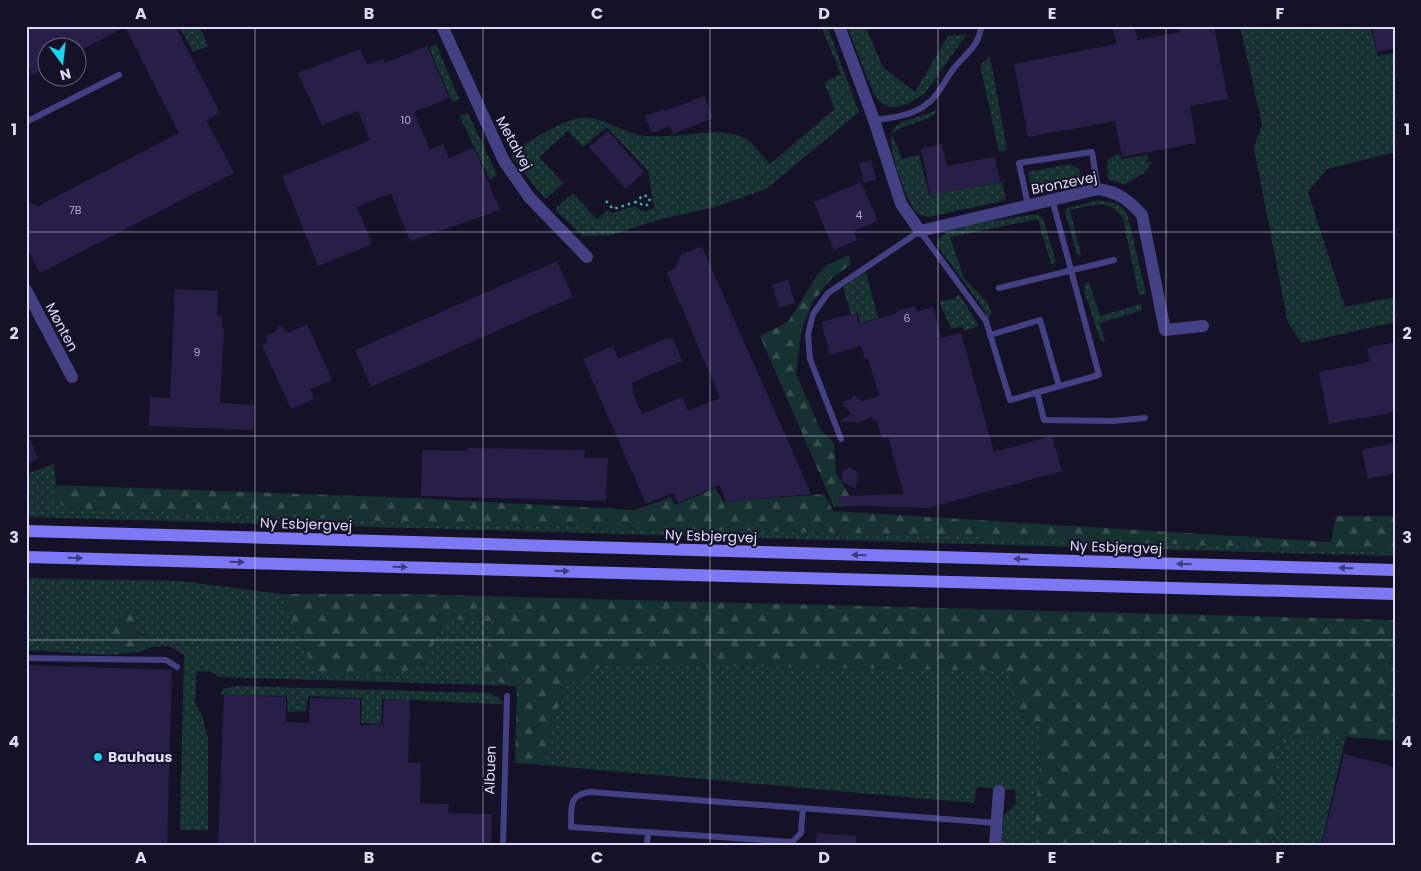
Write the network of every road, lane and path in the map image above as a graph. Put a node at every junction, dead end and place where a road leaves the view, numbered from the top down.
1 (442, 26) edge
2 (839, 26) edge
3 (980, 26) edge
4 (119, 75) dead end
5 (874, 120) junction
6 (26, 122) edge
7 (1098, 189) junction
8 (1052, 199) junction
9 (606, 201) dead end
10 (636, 202) junction
11 (1028, 205) junction
12 (920, 231) junction
13 (586, 257) dead end
14 (1114, 260) dead end
15 (1071, 270) junction
16 (999, 288) dead end
17 (26, 290) edge
18 (1203, 326) dead end
19 (990, 334) junction
20 (72, 377) dead end
21 (1059, 386) junction
22 (1037, 392) junction
23 (1145, 418) dead end
24 (841, 439) dead end
25 (26, 532) edge
26 (26, 557) edge
27 (1395, 570) edge
28 (1395, 594) edge
29 (26, 658) edge
30 (177, 666) dead end
31 (507, 696) dead end
32 (999, 791) dead end
33 (803, 808) junction
34 (997, 823) junction
35 (648, 832) junction
36 (503, 845) edge
37 (647, 845) edge
38 (995, 845) edge

1 - 13 street, Metalvej
2 - 5 street
3 - 5 lane
4 - 6 lane
5 - 12 street
7 - 8 street, Bronzevej
7 - 11 lane
7 - 18 street, Bronzevej
8 - 11 street, Bronzevej
8 - 15 lane
9 - 10 path
10 - 10 path
11 - 12 street, Bronzevej
12 - 19 lane
12 - 24 lane
14 - 15 lane
15 - 16 lane
15 - 21 lane
17 - 20 street, Mønten
19 - 21 lane
19 - 22 lane
21 - 22 lane
22 - 23 lane
27 -> 25 street, Ny Esbjergvej
26 -> 28 street
29 - 30 lane
31 - 36 lane, Albuen
32 - 34 street
33 - 34 lane
33 - 35 lane
33 - 35 lane
34 - 38 street
35 - 37 lane

